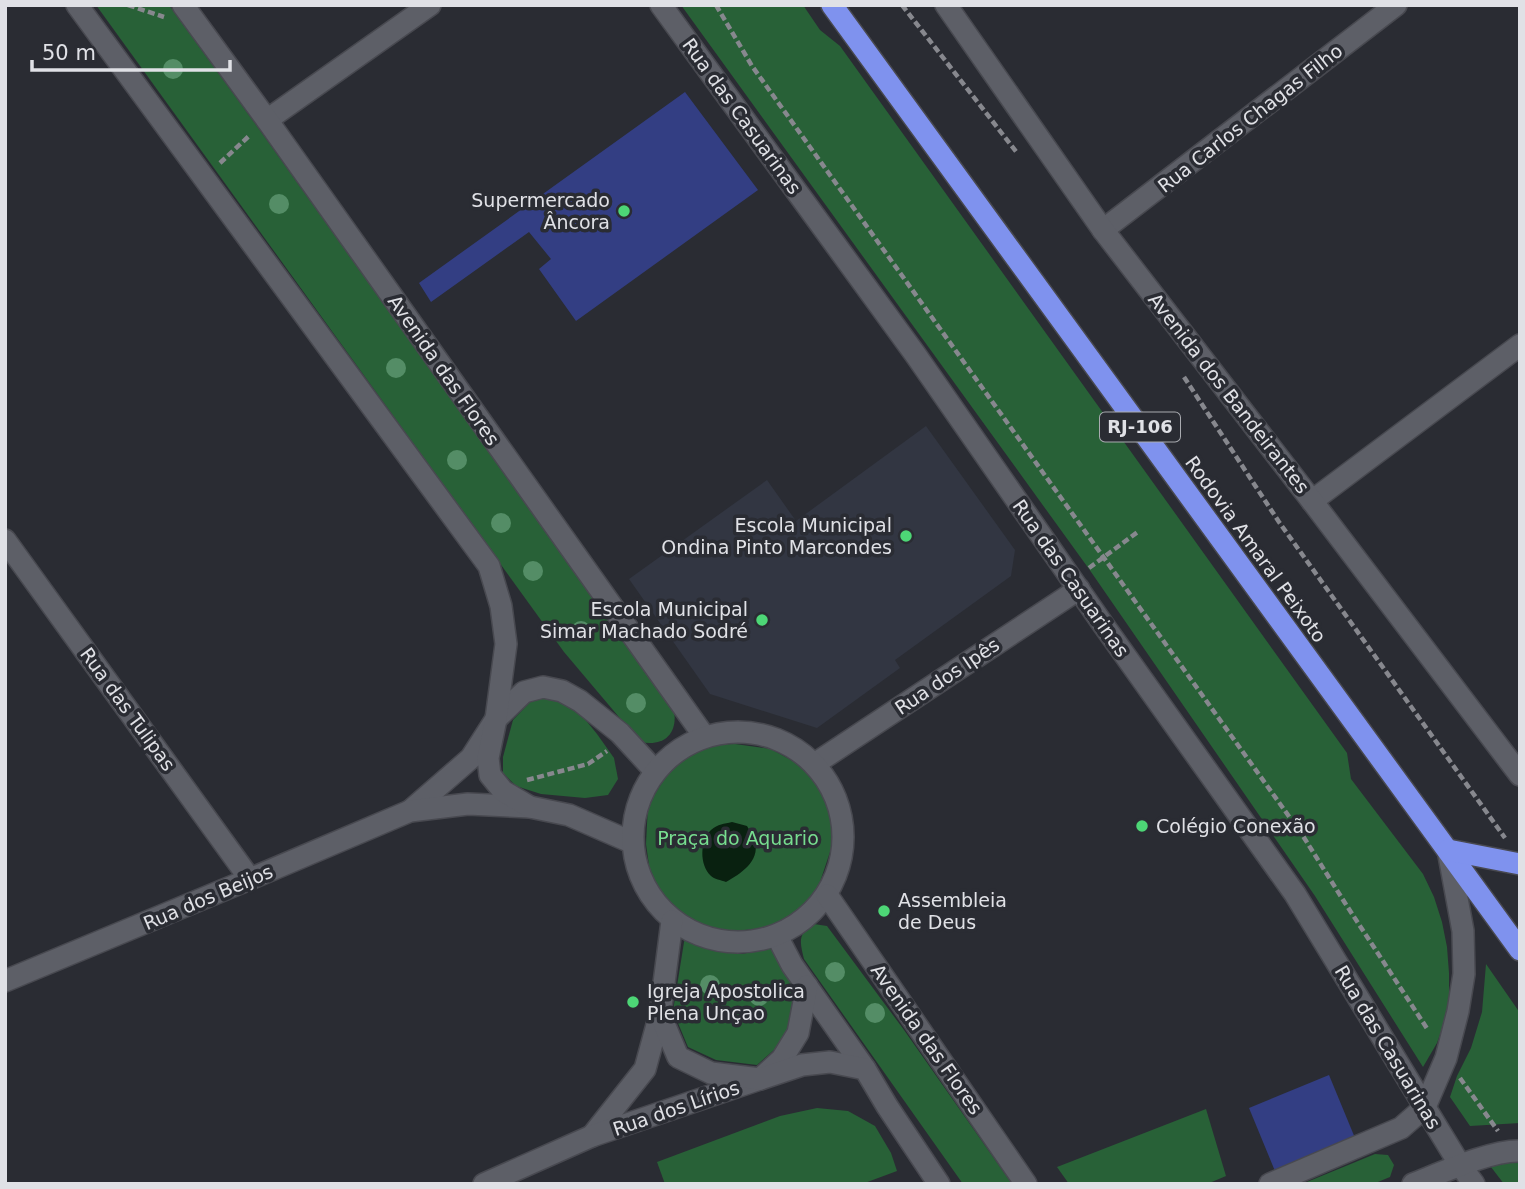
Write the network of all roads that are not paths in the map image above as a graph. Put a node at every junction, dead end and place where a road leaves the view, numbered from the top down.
1 (77, 5) edge
2 (183, 5) edge
3 (430, 5) edge
4 (660, 5) edge
5 (832, 5) edge
6 (946, 5) edge
7 (1396, 5) edge
8 (267, 120) junction
9 (1103, 230) junction
10 (1520, 345) edge
11 (1312, 501) junction
12 (5, 540) edge
13 (1079, 589) junction
14 (496, 719) junction
15 (704, 736) junction
16 (816, 764) junction
17 (655, 771) junction
18 (1520, 775) edge
19 (530, 807) junction
20 (410, 811) junction
21 (631, 842) junction
22 (1448, 850) junction
23 (1516, 856) edge
24 (250, 879) junction
25 (827, 895) junction
26 (672, 921) junction
27 (777, 936) junction
28 (1520, 950) edge
29 (5, 981) edge
30 (807, 986) junction
31 (660, 1014) junction
32 (865, 1069) junction
33 (760, 1079) junction
34 (1425, 1107) junction
35 (592, 1136) junction
36 (1515, 1151) edge
37 (1460, 1165) junction
38 (484, 1184) edge
39 (939, 1184) edge
40 (1026, 1184) edge
41 (1270, 1184) edge
42 (1413, 1184) edge
43 (1474, 1184) edge

1 - 14 street
2 - 8 street, Avenida das Flores
3 - 8 street
4 - 13 street, Rua das Casuarinas
5 - 22 highway, Rodovia Amaral Peixoto / RJ-106
6 - 9 street, Avenida dos Bandeirantes
7 - 9 street, Rua Carlos Chagas Filho
8 - 15 street, Avenida das Flores
9 - 11 street, Avenida dos Bandeirantes
10 - 11 street
11 - 18 street, Avenida dos Bandeirantes
12 - 24 street, Rua das Tulipas
13 - 16 street, Rua dos Ipês
13 - 34 street, Rua das Casuarinas
14 - 17 street
14 - 19 street
14 - 20 street, Rua dos Beijos
15 - 16 street
15 - 17 street
16 - 25 street
17 - 21 street
19 - 20 street, Rua dos Beijos
19 - 21 street
20 - 24 street, Rua dos Beijos
21 - 26 street
22 - 23 highway
22 - 28 highway, Rodovia Amaral Peixoto / RJ-106
22 - 34 street
24 - 29 street, Rua dos Beijos
25 - 27 street
25 - 40 street, Avenida das Flores
26 - 27 street
26 - 31 street
27 - 30 street
30 - 32 street
30 - 33 street
31 - 33 street
31 - 35 street, Rua dos Lírios
32 - 33 street
32 - 39 street
33 - 35 street, Rua dos Lírios
34 - 37 street, Rua das Casuarinas
34 - 41 street
35 - 38 street, Rua dos Lírios
36 - 37 street
37 - 42 street
37 - 43 street, Rua das Casuarinas

